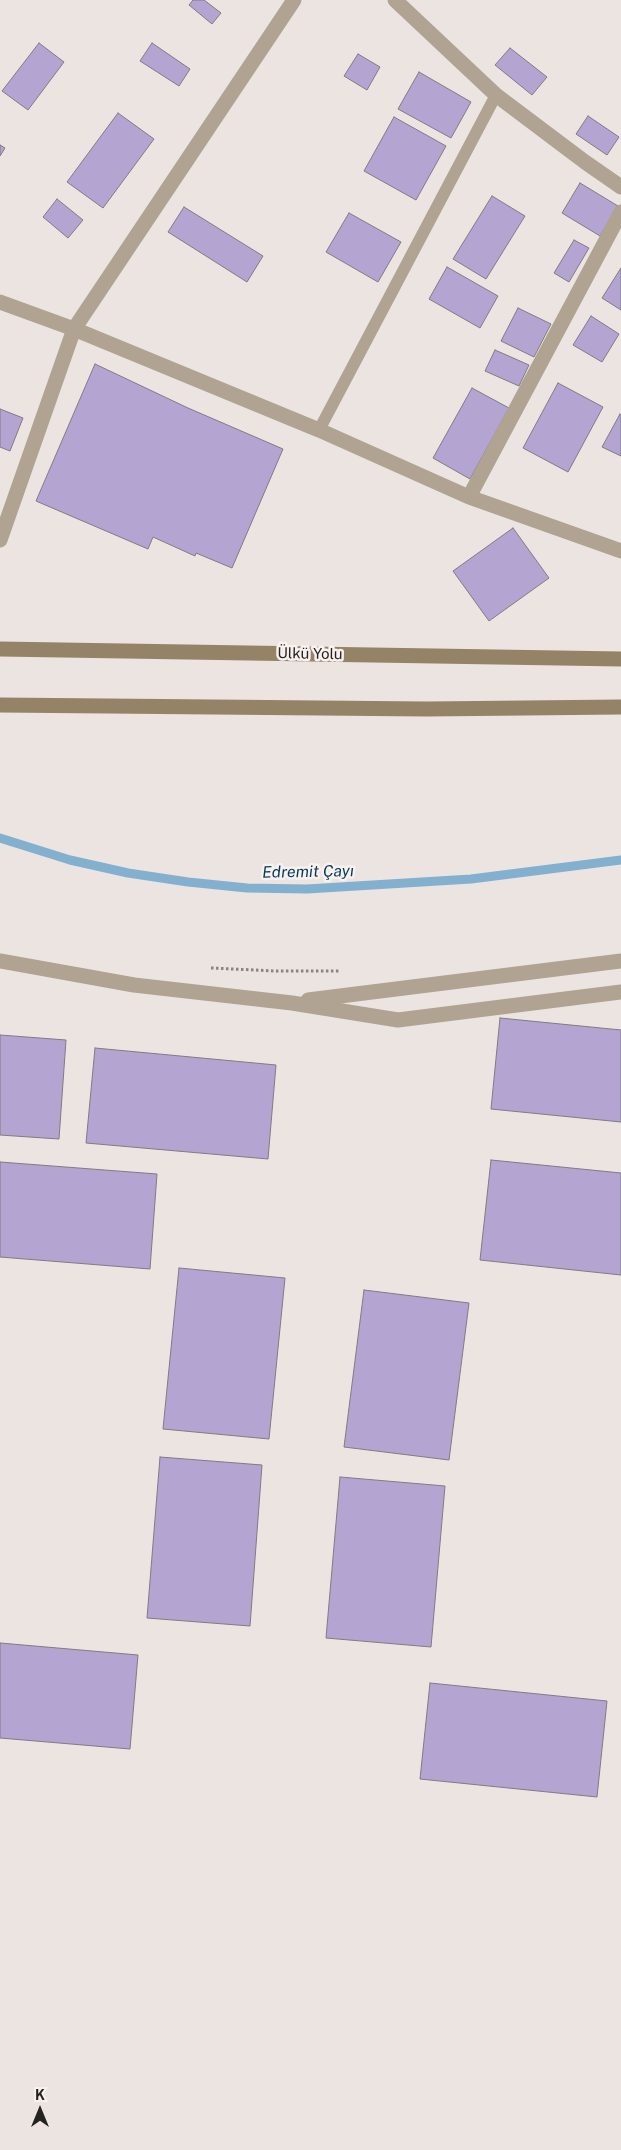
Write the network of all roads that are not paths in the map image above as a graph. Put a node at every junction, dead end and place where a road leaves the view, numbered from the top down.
1 (294, 0) edge
2 (395, 0) edge
3 (496, 95) junction
4 (621, 187) edge
5 (621, 212) edge
6 (0, 302) edge
7 (74, 329) junction
8 (320, 430) junction
9 (469, 497) junction
10 (0, 540) edge
11 (619, 546) edge
12 (0, 649) edge
13 (621, 659) edge
14 (0, 705) edge
15 (621, 706) edge
16 (0, 961) edge
17 (621, 961) edge
18 (621, 992) edge
19 (292, 1003) junction

1 - 7 street
2 - 3 street
3 - 4 street
3 - 8 lane
5 - 9 street
6 - 7 street
7 - 8 street
7 - 10 street
8 - 9 street
9 - 11 street
12 - 13 main road, Ülkü Yolu
14 - 15 main road
16 - 19 street
17 - 19 street
18 - 19 street

